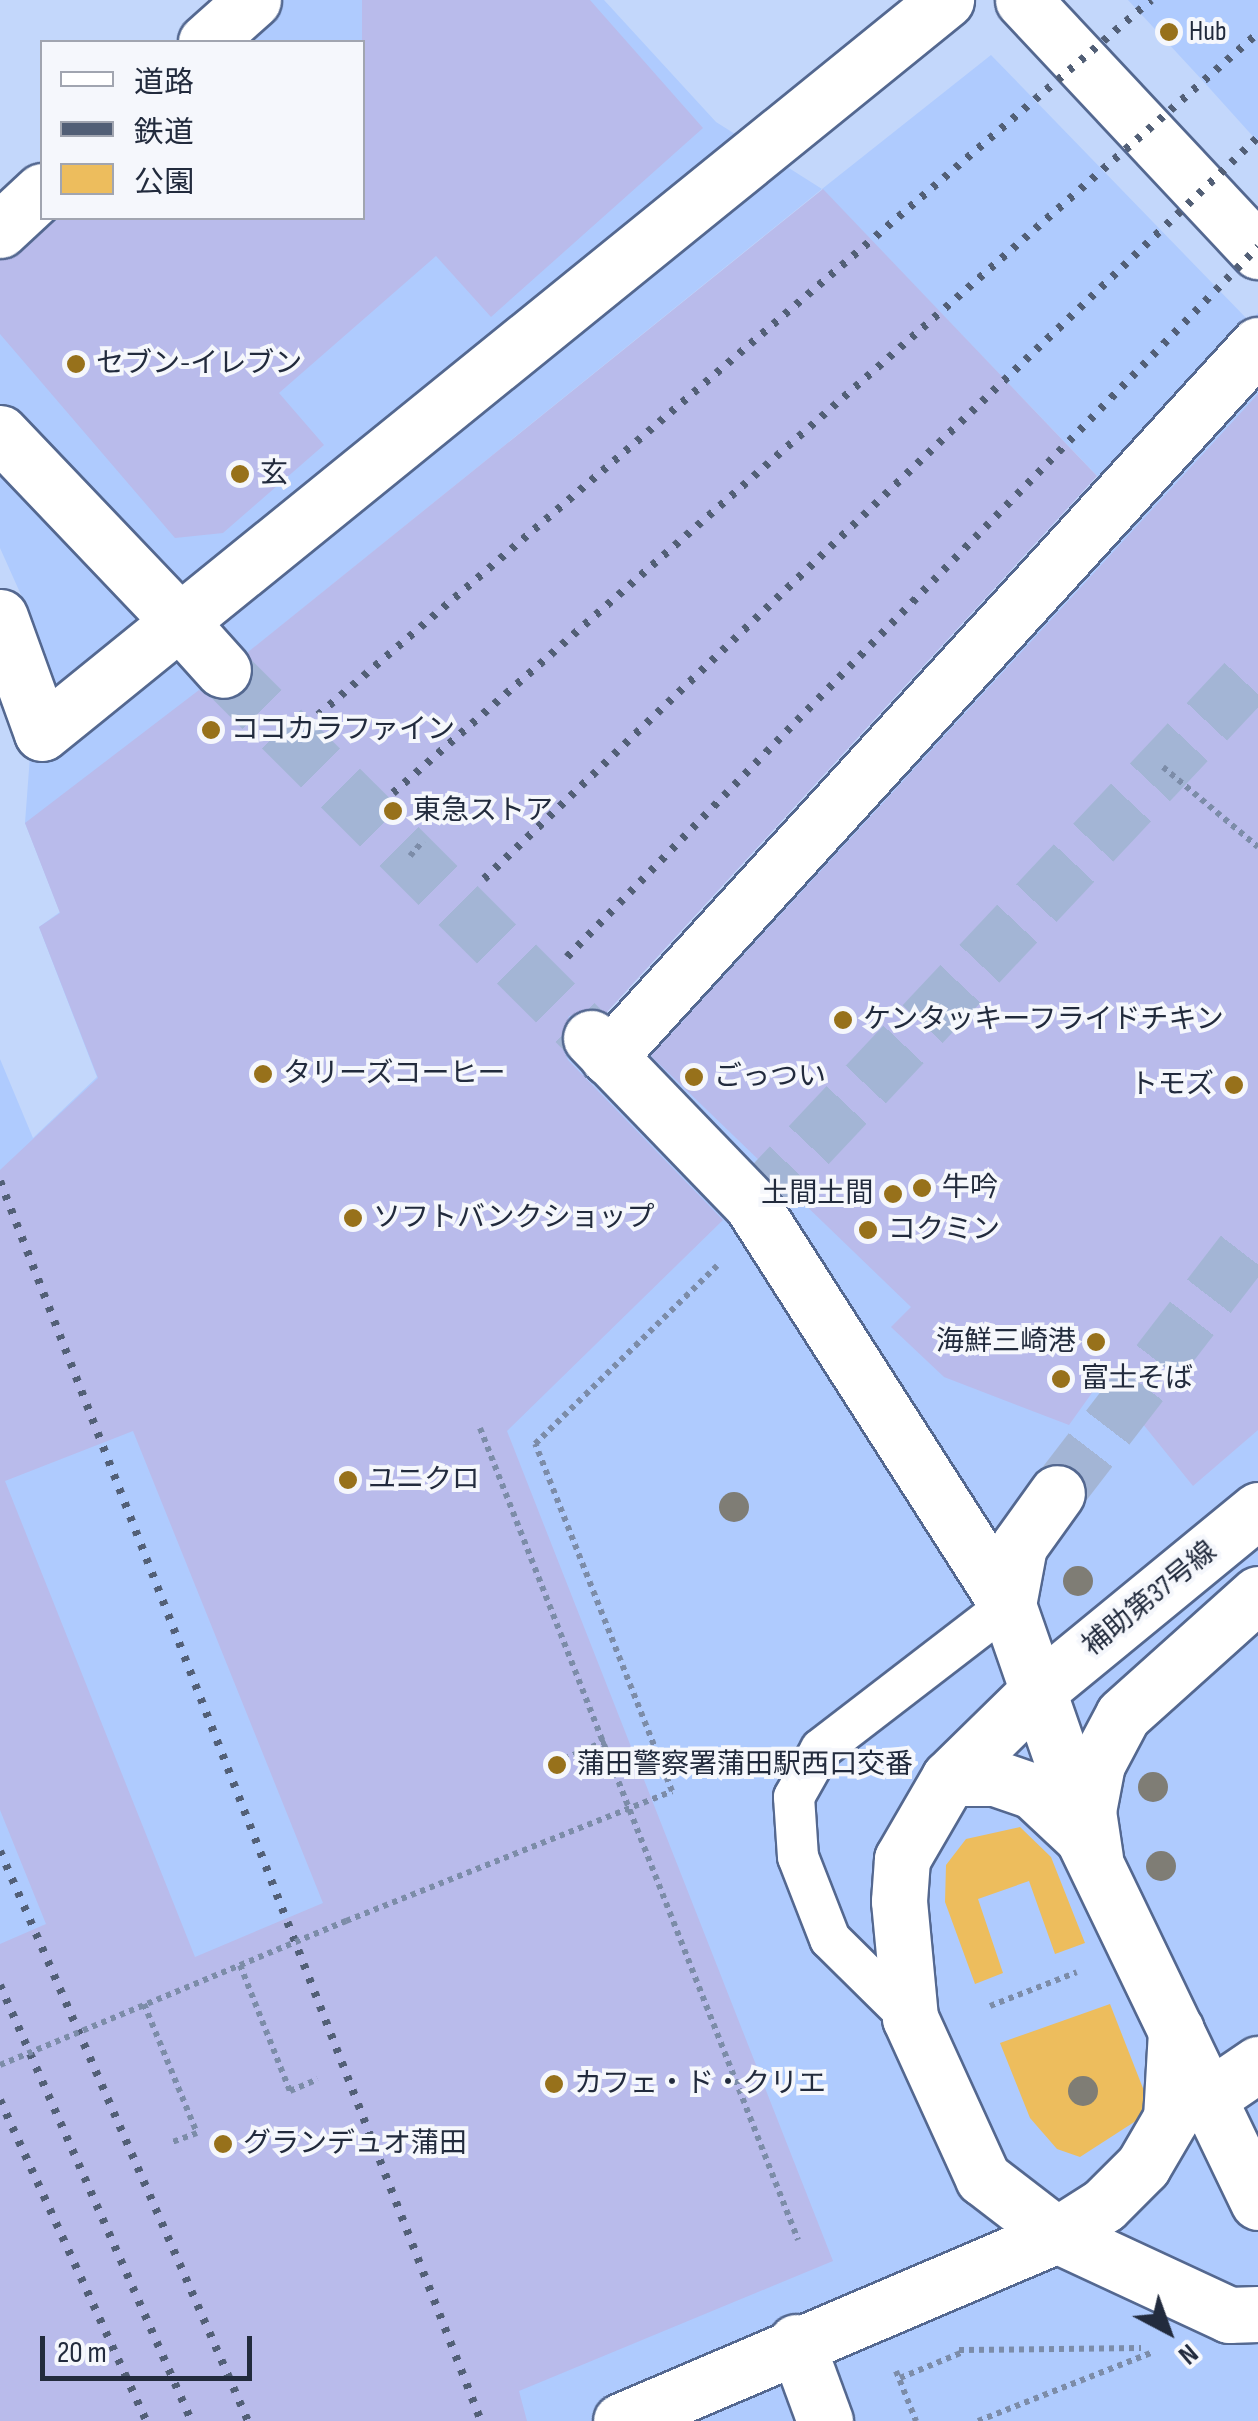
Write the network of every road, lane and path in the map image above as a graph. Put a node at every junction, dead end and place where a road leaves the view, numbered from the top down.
1 (252, 0) edge
2 (946, 0) edge
3 (1023, 0) edge
4 (208, 40) edge
5 (40, 193) edge
6 (0, 230) edge
7 (1258, 251) edge
8 (1258, 344) edge
9 (0, 433) edge
10 (0, 617) edge
11 (178, 620) junction
12 (222, 670) tunnel mouth
13 (1164, 767) dead end
14 (423, 841) dead end
15 (1258, 848) edge
16 (410, 856) dead end
17 (724, 1260) dead end
18 (480, 1428) dead end
19 (1057, 1492) tunnel mouth
20 (1258, 1510) edge
21 (1258, 1594) edge
22 (1008, 1606) junction
23 (1042, 1688) junction
24 (604, 1741) junction
25 (555, 1763) dead end
26 (949, 1778) junction
27 (630, 1808) junction
28 (1095, 1858) junction
29 (240, 1965) junction
30 (1095, 1965) dead end
31 (144, 2004) junction
32 (990, 2006) dead end
33 (910, 2018) junction
34 (1176, 2030) junction
35 (1258, 2064) edge
36 (0, 2065) edge
37 (318, 2079) dead end
38 (1212, 2096) junction
39 (172, 2142) dead end
40 (1258, 2202) edge
41 (1056, 2235) junction
42 (798, 2240) dead end
43 (1258, 2314) edge
44 (796, 2342) junction
45 (936, 2350) dead end
46 (969, 2350) junction
47 (894, 2364) dead end
48 (899, 2378) junction
49 (885, 2383) dead end
50 (622, 2421) edge
51 (825, 2421) edge
52 (916, 2421) edge
53 (978, 2421) edge

1 - 4 street
2 - 11 street
3 - 7 street
5 - 6 street
8 - 22 street
9 - 11 street
10 - 11 street
11 - 12 street
13 - 15 path
14 - 16 path
17 - 27 path
18 - 24 path
19 - 22 street
20 - 23 street, 補助第37号線
21 - 28 street
22 - 23 street
22 - 33 lane
23 - 26 street, 補助第37号線
23 - 28 street
24 - 25 path
24 - 27 path
26 - 28 street
26 - 33 street, 補助第37号線
27 - 29 path, bridge
27 - 42 path
28 - 34 street
29 - 31 path, bridge
29 - 37 path
30 - 32 path
31 - 36 path, bridge
31 - 39 path
33 - 41 street, 補助第37号線
34 - 38 street
34 - 41 street
35 - 38 street
38 - 40 street
41 - 43 street, 補助第37号線
41 - 44 street
44 - 50 street
44 - 51 street
45 - 46 path
46 - 48 path
46 - 53 path
47 - 48 path
48 - 49 path
48 - 52 path

